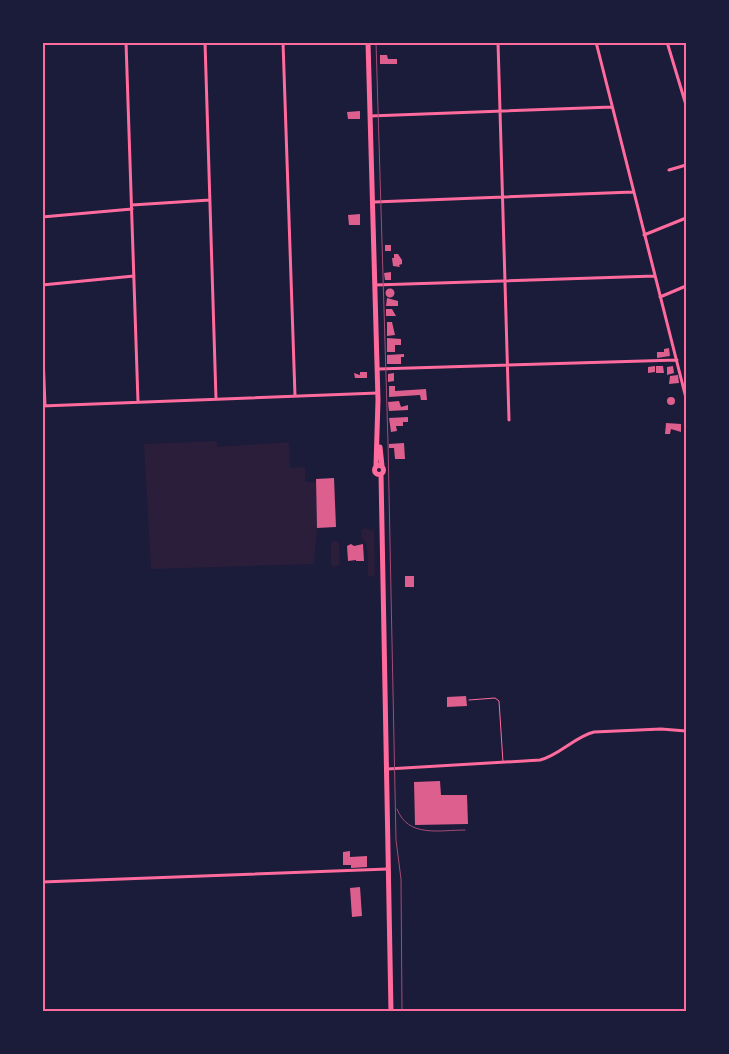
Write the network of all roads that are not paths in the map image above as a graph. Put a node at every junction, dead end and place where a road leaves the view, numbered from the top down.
1 (126, 42) edge
2 (205, 42) edge
3 (283, 42) edge
4 (368, 42) edge
5 (498, 42) edge
6 (596, 42) edge
7 (667, 42) edge
8 (686, 105) edge
9 (612, 107) junction
10 (501, 112) junction
11 (370, 116) junction
12 (686, 165) edge
13 (669, 170) dead end
14 (634, 192) junction
15 (503, 197) junction
16 (210, 200) junction
17 (374, 202) junction
18 (132, 207) junction
19 (42, 217) edge
20 (686, 218) edge
21 (644, 235) junction
22 (134, 276) junction
23 (655, 276) junction
24 (505, 281) junction
25 (42, 284) edge
26 (375, 285) junction
27 (686, 286) edge
28 (660, 297) junction
29 (42, 328) edge
30 (677, 360) junction
31 (508, 366) junction
32 (378, 369) junction
33 (378, 393) junction
34 (295, 396) junction
35 (686, 398) edge
36 (216, 400) junction
37 (138, 402) junction
38 (44, 406) edge
39 (509, 420) dead end
40 (469, 700) dead end
41 (686, 731) edge
42 (503, 762) junction
43 (387, 770) junction
44 (389, 869) junction
45 (42, 882) edge
46 (391, 1012) edge

1 - 18 street
2 - 16 street
3 - 34 street
4 - 11 main road
5 - 10 street
6 - 9 street
7 - 8 street
9 - 10 street
9 - 14 street
10 - 11 street
10 - 15 street
11 - 17 main road
12 - 13 street
14 - 15 street
14 - 21 street
15 - 17 street
15 - 24 street
16 - 18 street
16 - 36 street
17 - 26 main road
18 - 19 street
18 - 22 street
20 - 21 street
21 - 23 street
22 - 25 street
22 - 37 street
23 - 24 street
23 - 28 street
24 - 26 street
24 - 31 street
26 - 32 main road
27 - 28 street
28 - 30 street
29 - 38 street
30 - 31 street
30 - 35 street
31 - 32 street
31 - 39 street
32 - 33 main road
33 - 34 street
33 - 43 main road
34 - 36 street
36 - 37 street
37 - 38 street
40 - 42 lane
41 - 42 street
42 - 43 street
43 - 44 main road
44 - 45 street
44 - 46 main road

